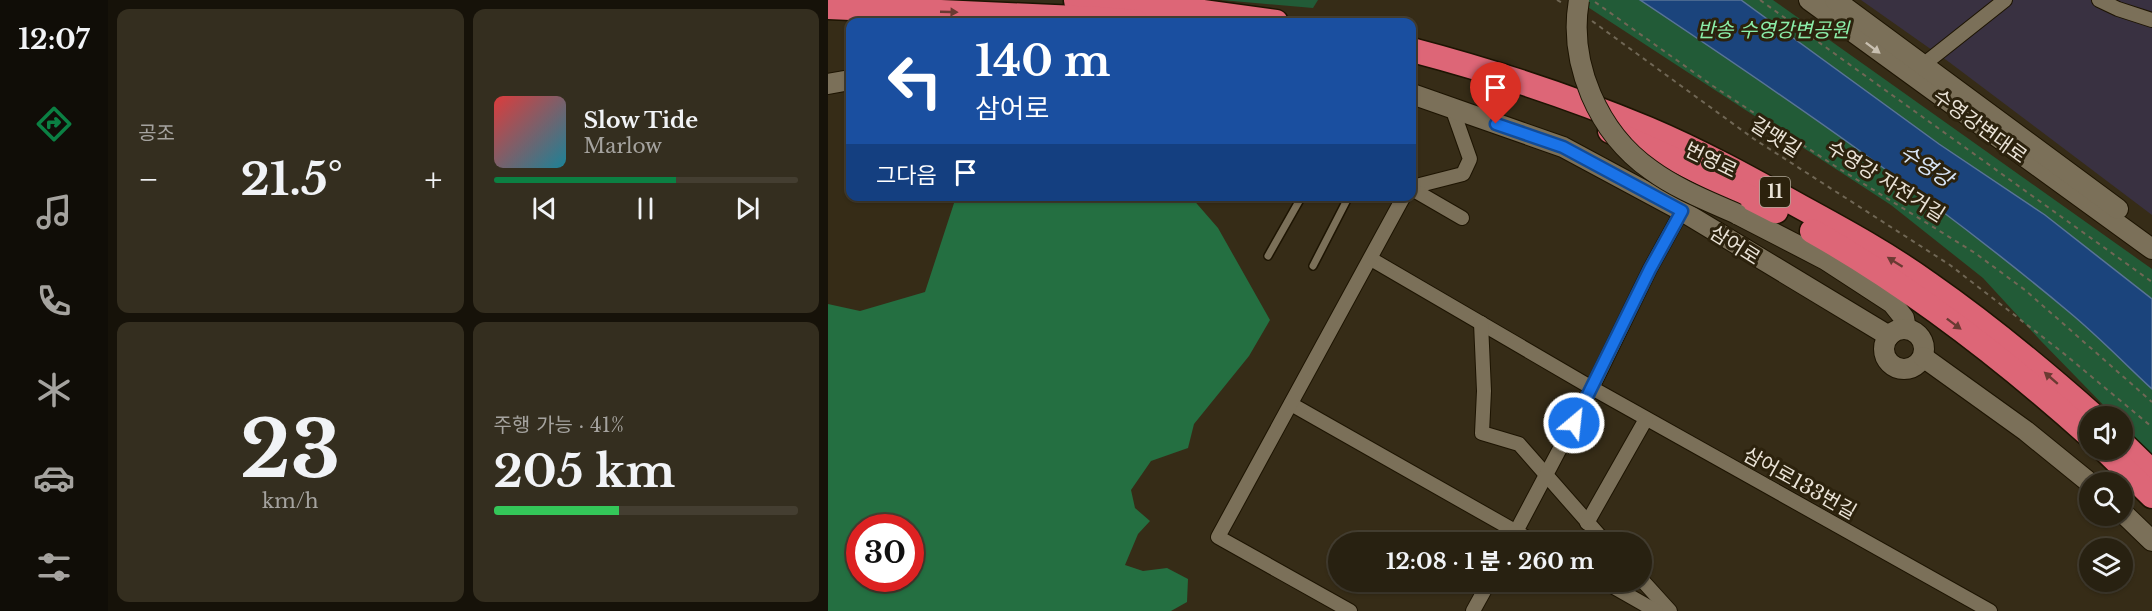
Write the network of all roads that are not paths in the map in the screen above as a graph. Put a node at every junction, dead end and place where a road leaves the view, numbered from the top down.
1 (1061, 0) edge
2 (1809, 0) edge
3 (1835, 0) edge
4 (2005, 0) edge
5 (2099, 0) edge
6 (828, 7) edge
7 (1576, 7) edge
8 (1081, 18) edge
9 (1247, 18) edge
10 (2152, 20) edge
11 (1416, 51) edge
12 (1923, 65) junction
13 (1416, 66) edge
14 (846, 81) edge
15 (828, 84) edge
16 (1416, 95) edge
17 (1452, 108) junction
18 (1416, 187) edge
19 (1416, 190) edge
20 (1299, 201) edge
21 (1346, 201) edge
22 (1401, 201) edge
23 (1682, 211) junction
24 (1462, 218) dead end
25 (2152, 233) edge
26 (2152, 249) edge
27 (1268, 256) dead end
28 (1371, 259) junction
29 (1313, 266) dead end
30 (1481, 323) junction
31 (1897, 332) junction
32 (1923, 357) junction
33 (1592, 388) junction
34 (1291, 404) junction
35 (2083, 406) edge
36 (1646, 419) junction
37 (2079, 427) edge
38 (2133, 453) edge
39 (2115, 460) edge
40 (2152, 472) edge
41 (2079, 474) edge
42 (1546, 475) junction
43 (2152, 496) edge
44 (1587, 523) junction
45 (2133, 523) edge
46 (1505, 532) edge
47 (1516, 532) edge
48 (1596, 532) edge
49 (2152, 541) edge
50 (1483, 592) edge
51 (1626, 592) edge
52 (1651, 592) edge
53 (1665, 610) edge
54 (1350, 611) edge
55 (1473, 611) edge
56 (1990, 611) edge

1 - 9 highway
2 -> 26 main road, 수영강변대로
3 - 12 main road, 수영강변대로
4 - 12 street
5 - 10 street
6 -> 8 highway
7 - 31 main road, bridge
35 -> 11 highway, 번영로 / 11
12 - 25 main road, 수영강변대로
13 -> 37 highway, 번영로 / 11
14 - 15 main road
16 - 17 main road, 삼어로
17 - 18 street
17 - 23 main road, 삼어로
19 - 24 street
20 - 27 lane
21 - 29 lane
22 - 28 street
23 - 31 main road, 삼어로
23 - 33 street
28 - 30 street, 삼어로133번길
28 - 34 street
30 - 33 street, 삼어로133번길
30 - 42 street
31 - 32 main road
31 - 32 main road
32 - 41 main road
33 - 36 street, 삼어로133번길
33 - 42 street
34 - 46 street
34 - 54 street
36 - 44 street
36 - 56 street, 삼어로133번길
38 - 40 highway
39 - 43 highway
42 - 44 street
42 - 47 street
44 - 48 street
45 - 49 main road
50 - 55 street
51 - 53 street
52 - 53 street

